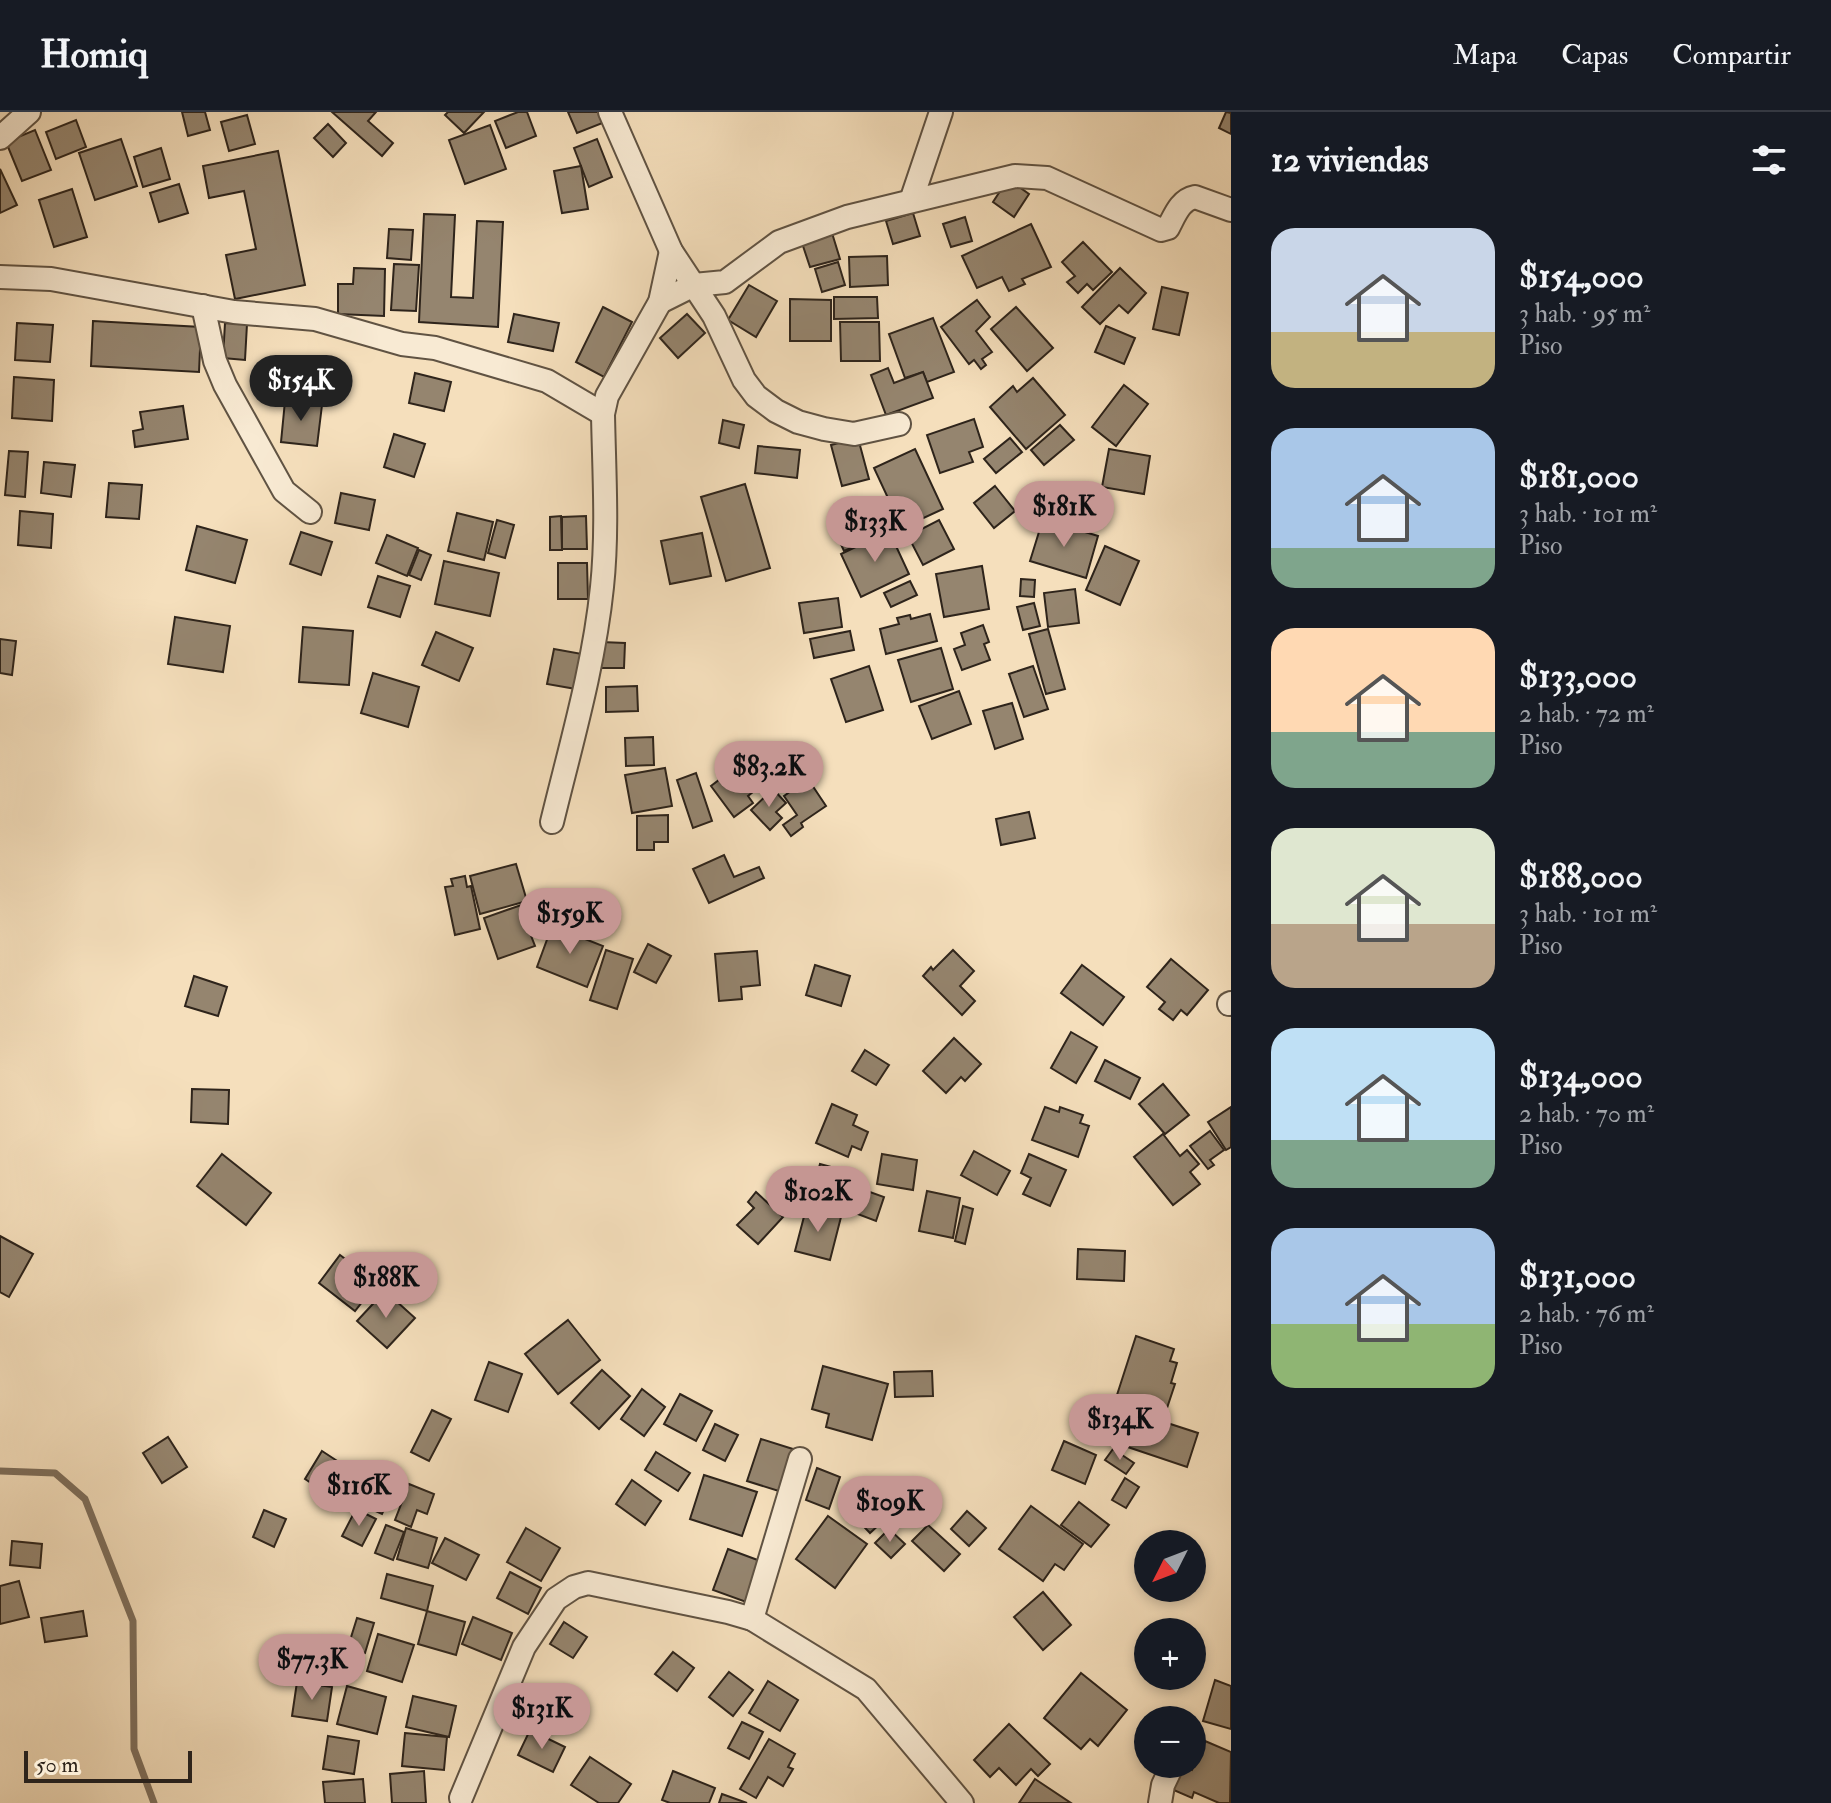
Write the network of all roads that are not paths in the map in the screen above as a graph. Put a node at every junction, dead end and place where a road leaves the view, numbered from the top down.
1 (29, 112) edge
2 (610, 112) edge
3 (941, 112) edge
4 (0, 138) edge
5 (911, 201) junction
6 (1231, 210) edge
7 (671, 251) junction
8 (0, 277) edge
9 (694, 285) junction
10 (660, 302) junction
11 (203, 306) junction
12 (603, 414) junction
13 (899, 424) dead end
14 (310, 512) dead end
15 (552, 822) dead end
16 (800, 1459) dead end
17 (752, 1619) junction
18 (1166, 1778) edge
19 (461, 1798) dead end
20 (962, 1803) edge
21 (1160, 1803) edge

1 - 4 street
2 - 7 street
3 - 5 street
5 - 6 street
5 - 9 street
7 - 9 street
7 - 10 street
8 - 11 street
9 - 10 street
9 - 13 street
10 - 12 street
11 - 12 street
11 - 14 street
12 - 15 street
16 - 17 street
17 - 19 street
17 - 20 street
18 - 21 street

